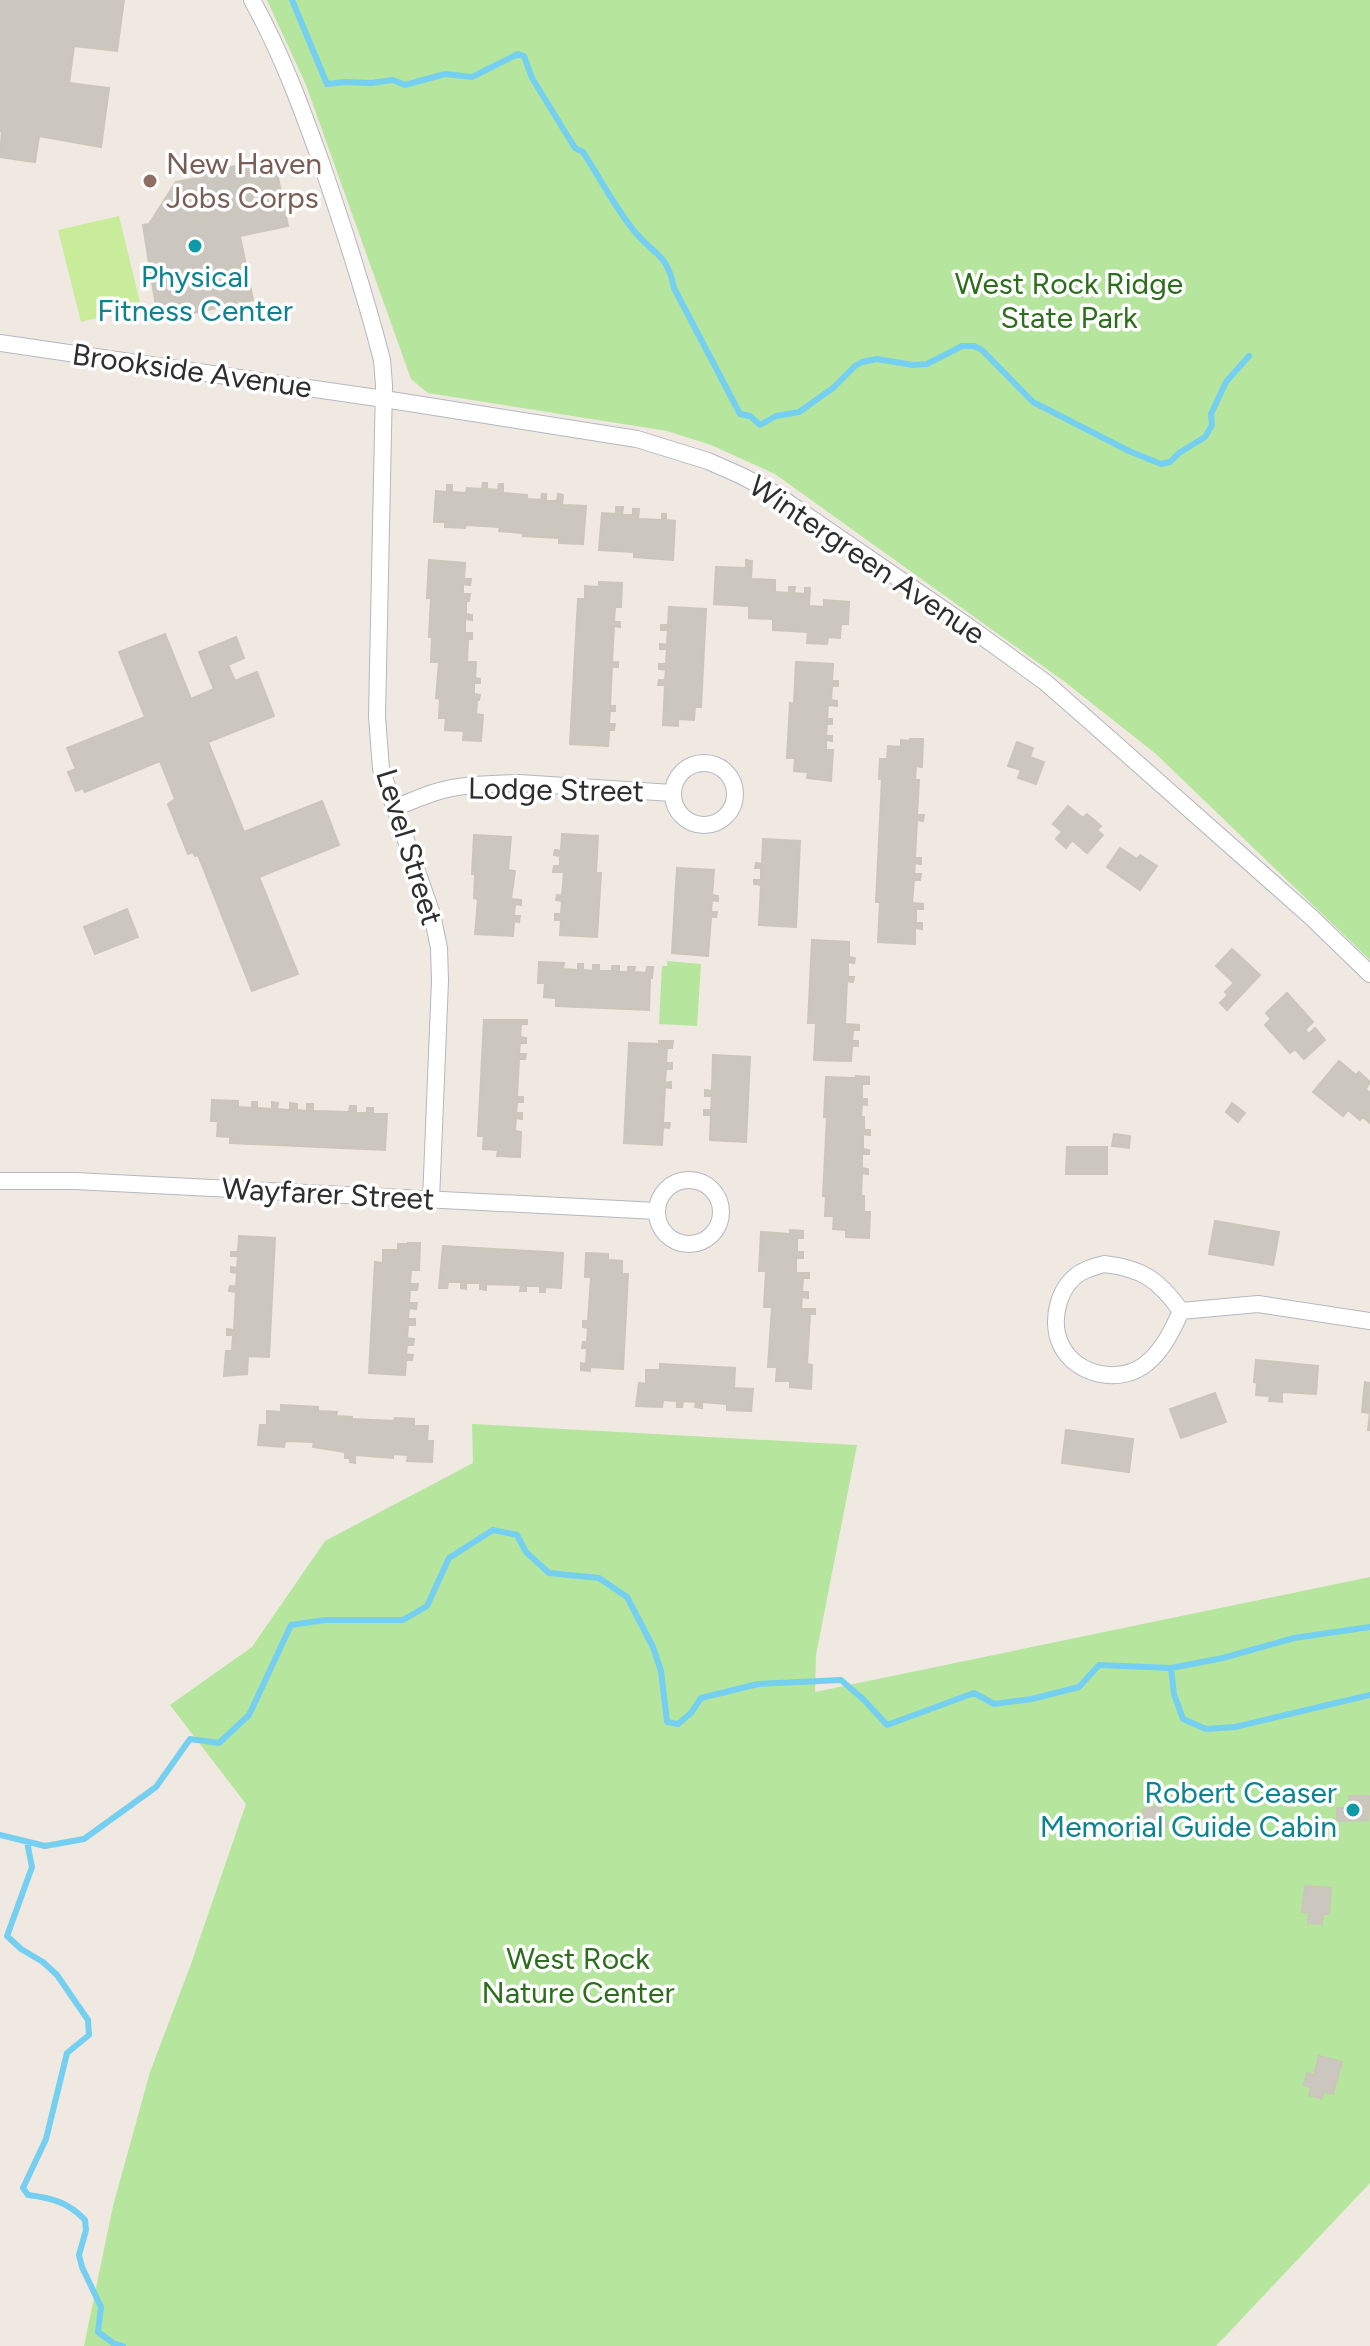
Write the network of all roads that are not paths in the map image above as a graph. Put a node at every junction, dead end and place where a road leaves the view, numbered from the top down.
1 (252, 0) edge
2 (0, 343) edge
3 (384, 399) junction
4 (672, 793) dead end
5 (394, 808) junction
6 (1370, 974) edge
7 (0, 1181) edge
8 (431, 1200) junction
9 (657, 1211) junction
10 (1181, 1311) junction
11 (1370, 1321) edge

1 - 3 street
2 - 3 street, Brookside Avenue
3 - 5 street, Level Street
3 - 6 street, Wintergreen Avenue
4 - 5 street, Lodge Street
5 - 8 street, Level Street
7 - 8 street, Wayfarer Street
8 - 9 street, Wayfarer Street
9 - 9 street
10 - 10 street
10 - 11 street

